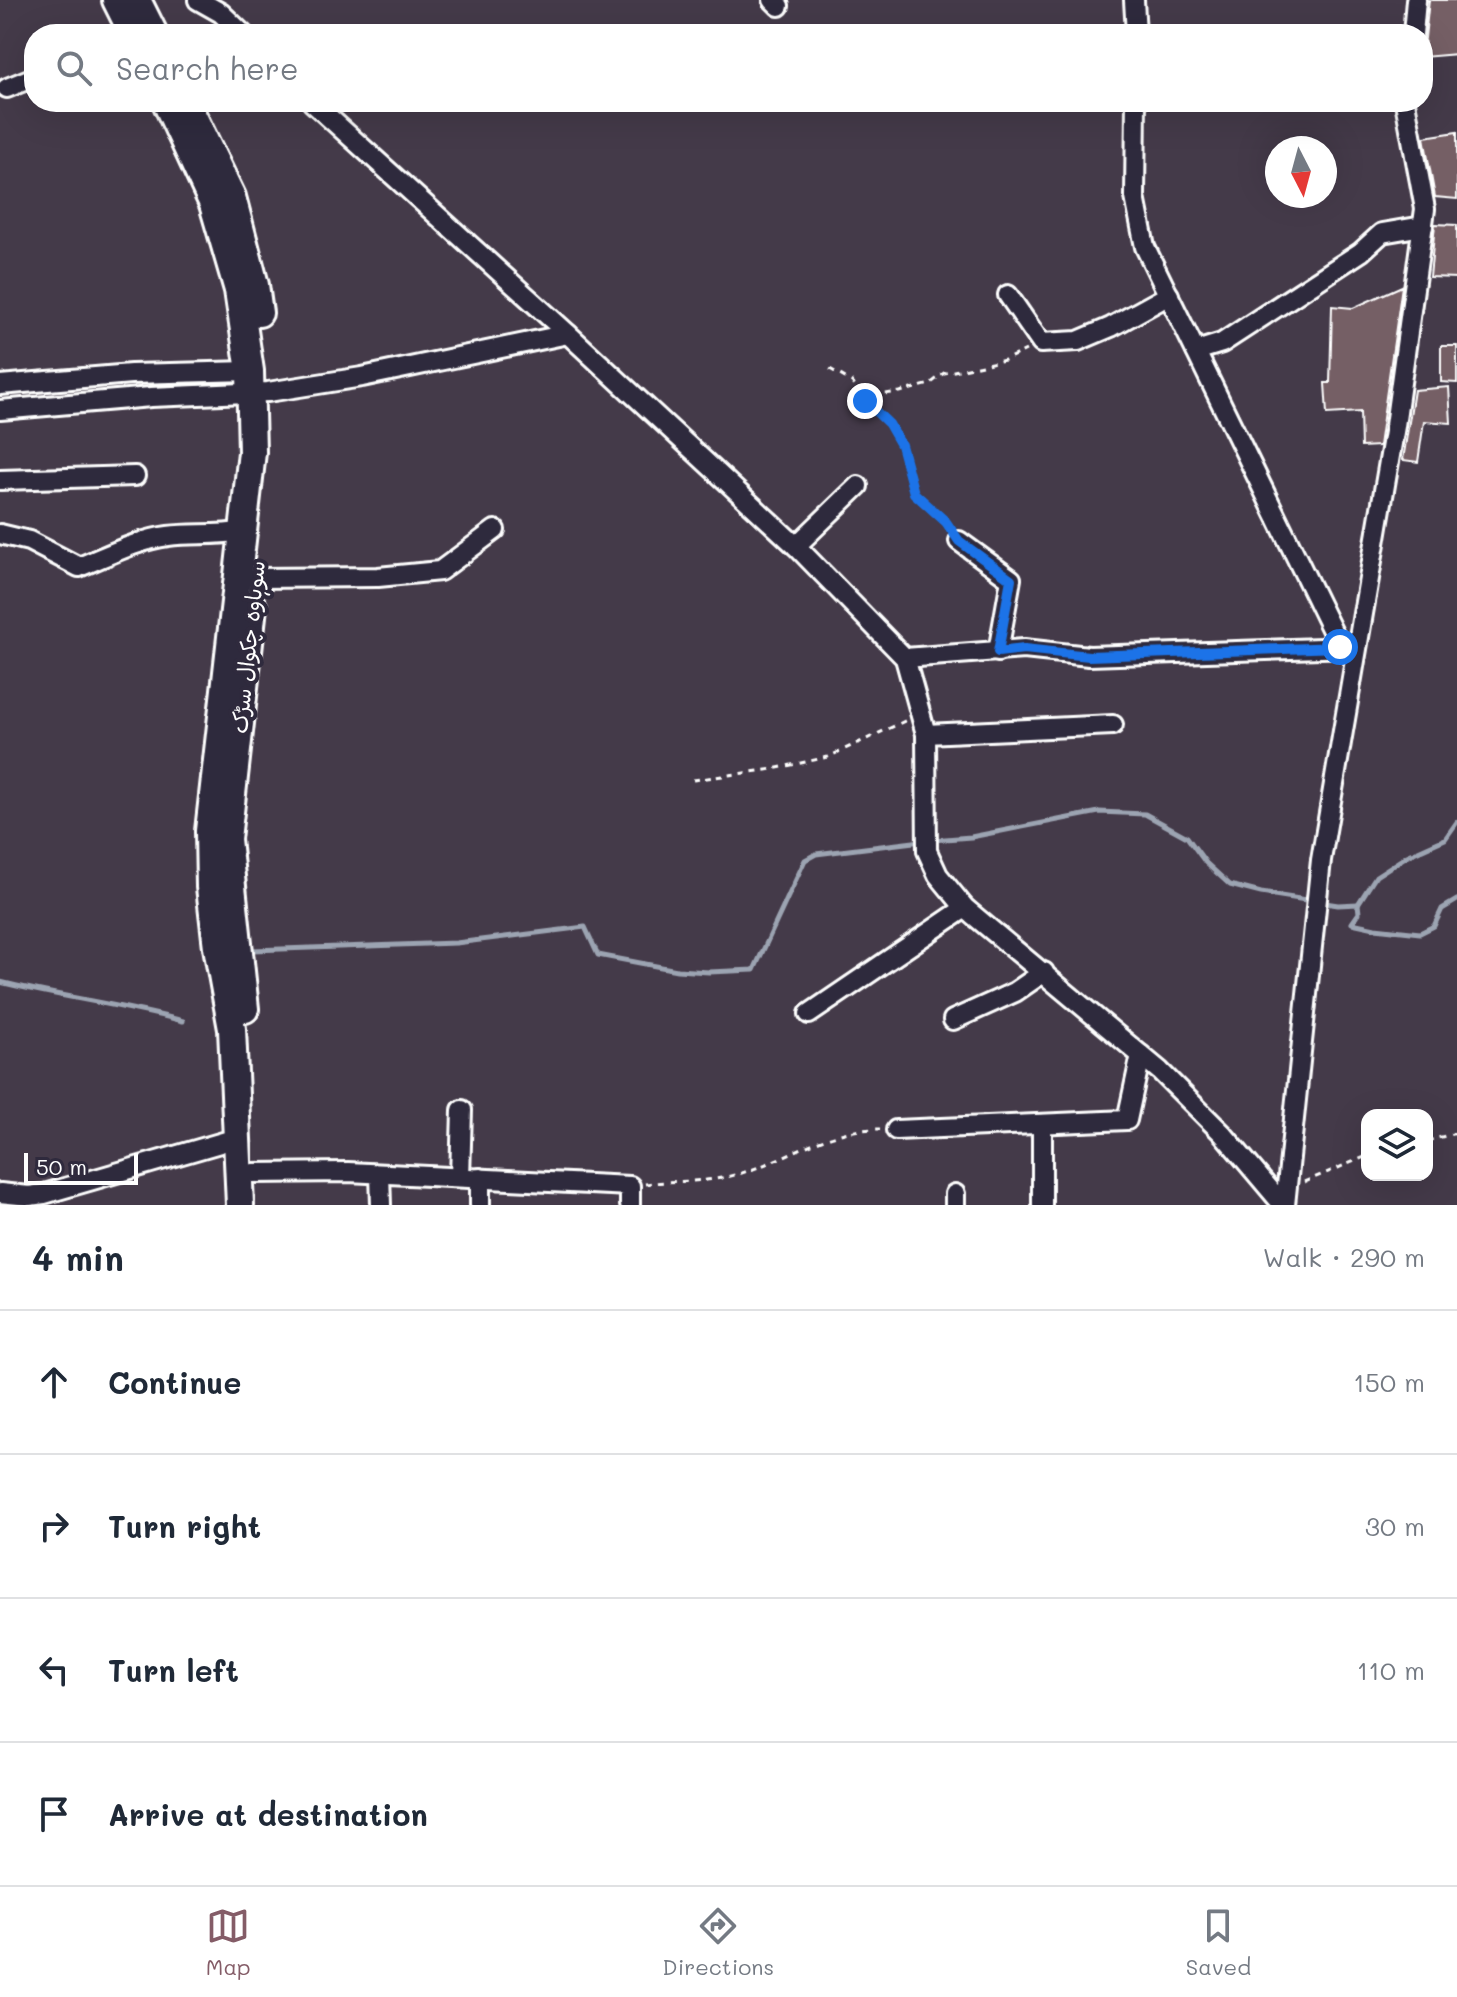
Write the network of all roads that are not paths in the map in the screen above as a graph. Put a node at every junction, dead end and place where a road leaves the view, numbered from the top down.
1 (116, 0) edge
2 (137, 0) edge
3 (198, 0) edge
4 (1134, 0) edge
5 (1416, 0) edge
6 (128, 24) edge
7 (149, 24) edge
8 (233, 24) edge
9 (1135, 24) edge
10 (1414, 24) edge
11 (24, 81) edge
12 (7, 88) dead end
13 (171, 112) edge
14 (191, 112) edge
15 (323, 112) edge
16 (1136, 112) edge
17 (1407, 112) edge
18 (1423, 226) junction
19 (1008, 295) dead end
20 (1169, 295) junction
21 (568, 334) junction
22 (1196, 351) junction
23 (0, 385) edge
24 (257, 386) junction
25 (0, 410) edge
26 (135, 476) dead end
27 (0, 480) edge
28 (858, 486) dead end
29 (495, 530) dead end
30 (244, 531) junction
31 (0, 534) edge
32 (959, 541) road end
33 (796, 546) junction
34 (255, 578) junction
35 (1349, 647) junction
36 (998, 652) junction
37 (905, 658) junction
38 (1113, 725) dead end
39 (926, 734) junction
40 (965, 908) junction
41 (1044, 972) junction
42 (809, 1014) dead end
43 (953, 1020) dead end
44 (1141, 1055) junction
45 (462, 1110) dead end
46 (1042, 1125) junction
47 (896, 1130) road end
48 (237, 1138) junction
49 (253, 1173) junction
50 (380, 1174) junction
51 (460, 1177) junction
52 (480, 1178) junction
53 (0, 1193) edge
54 (1285, 1200) edge
55 (240, 1205) edge
56 (255, 1205) edge
57 (381, 1205) edge
58 (480, 1205) edge
59 (630, 1205) edge
60 (1042, 1205) edge

1 - 6 highway
2 - 7 highway
3 - 8 street
4 - 9 street
5 - 10 street
11 - 12 street
13 - 24 highway
14 - 24 highway, سوہاوہ چکوال سڑک
15 - 21 street
16 - 20 street
17 - 18 street
18 - 22 street
18 - 35 street
19 - 20 street
20 - 22 street
21 - 24 street
21 - 33 street
22 - 35 street
23 - 24 street
24 - 25 street
24 - 30 highway
24 - 34 highway, سوہاوہ چکوال سڑک
26 - 27 street
28 - 33 street
29 - 34 street
30 - 31 street
30 - 48 highway
32 - 36 street
33 - 37 street
34 - 49 highway, سوہاوہ چکوال سڑک
35 - 36 street
35 - 54 street
36 - 37 street
37 - 39 street
38 - 39 street
39 - 40 street
40 - 41 street
40 - 42 street
41 - 43 street
41 - 44 street
44 - 46 street
44 - 54 street
45 - 51 street
46 - 47 street
46 - 60 street
48 - 53 street
48 - 55 highway
49 - 50 street
49 - 56 highway, سوہاوہ چکوال سڑک
50 - 51 street
50 - 57 street
51 - 52 street
52 - 58 street
52 - 59 street

